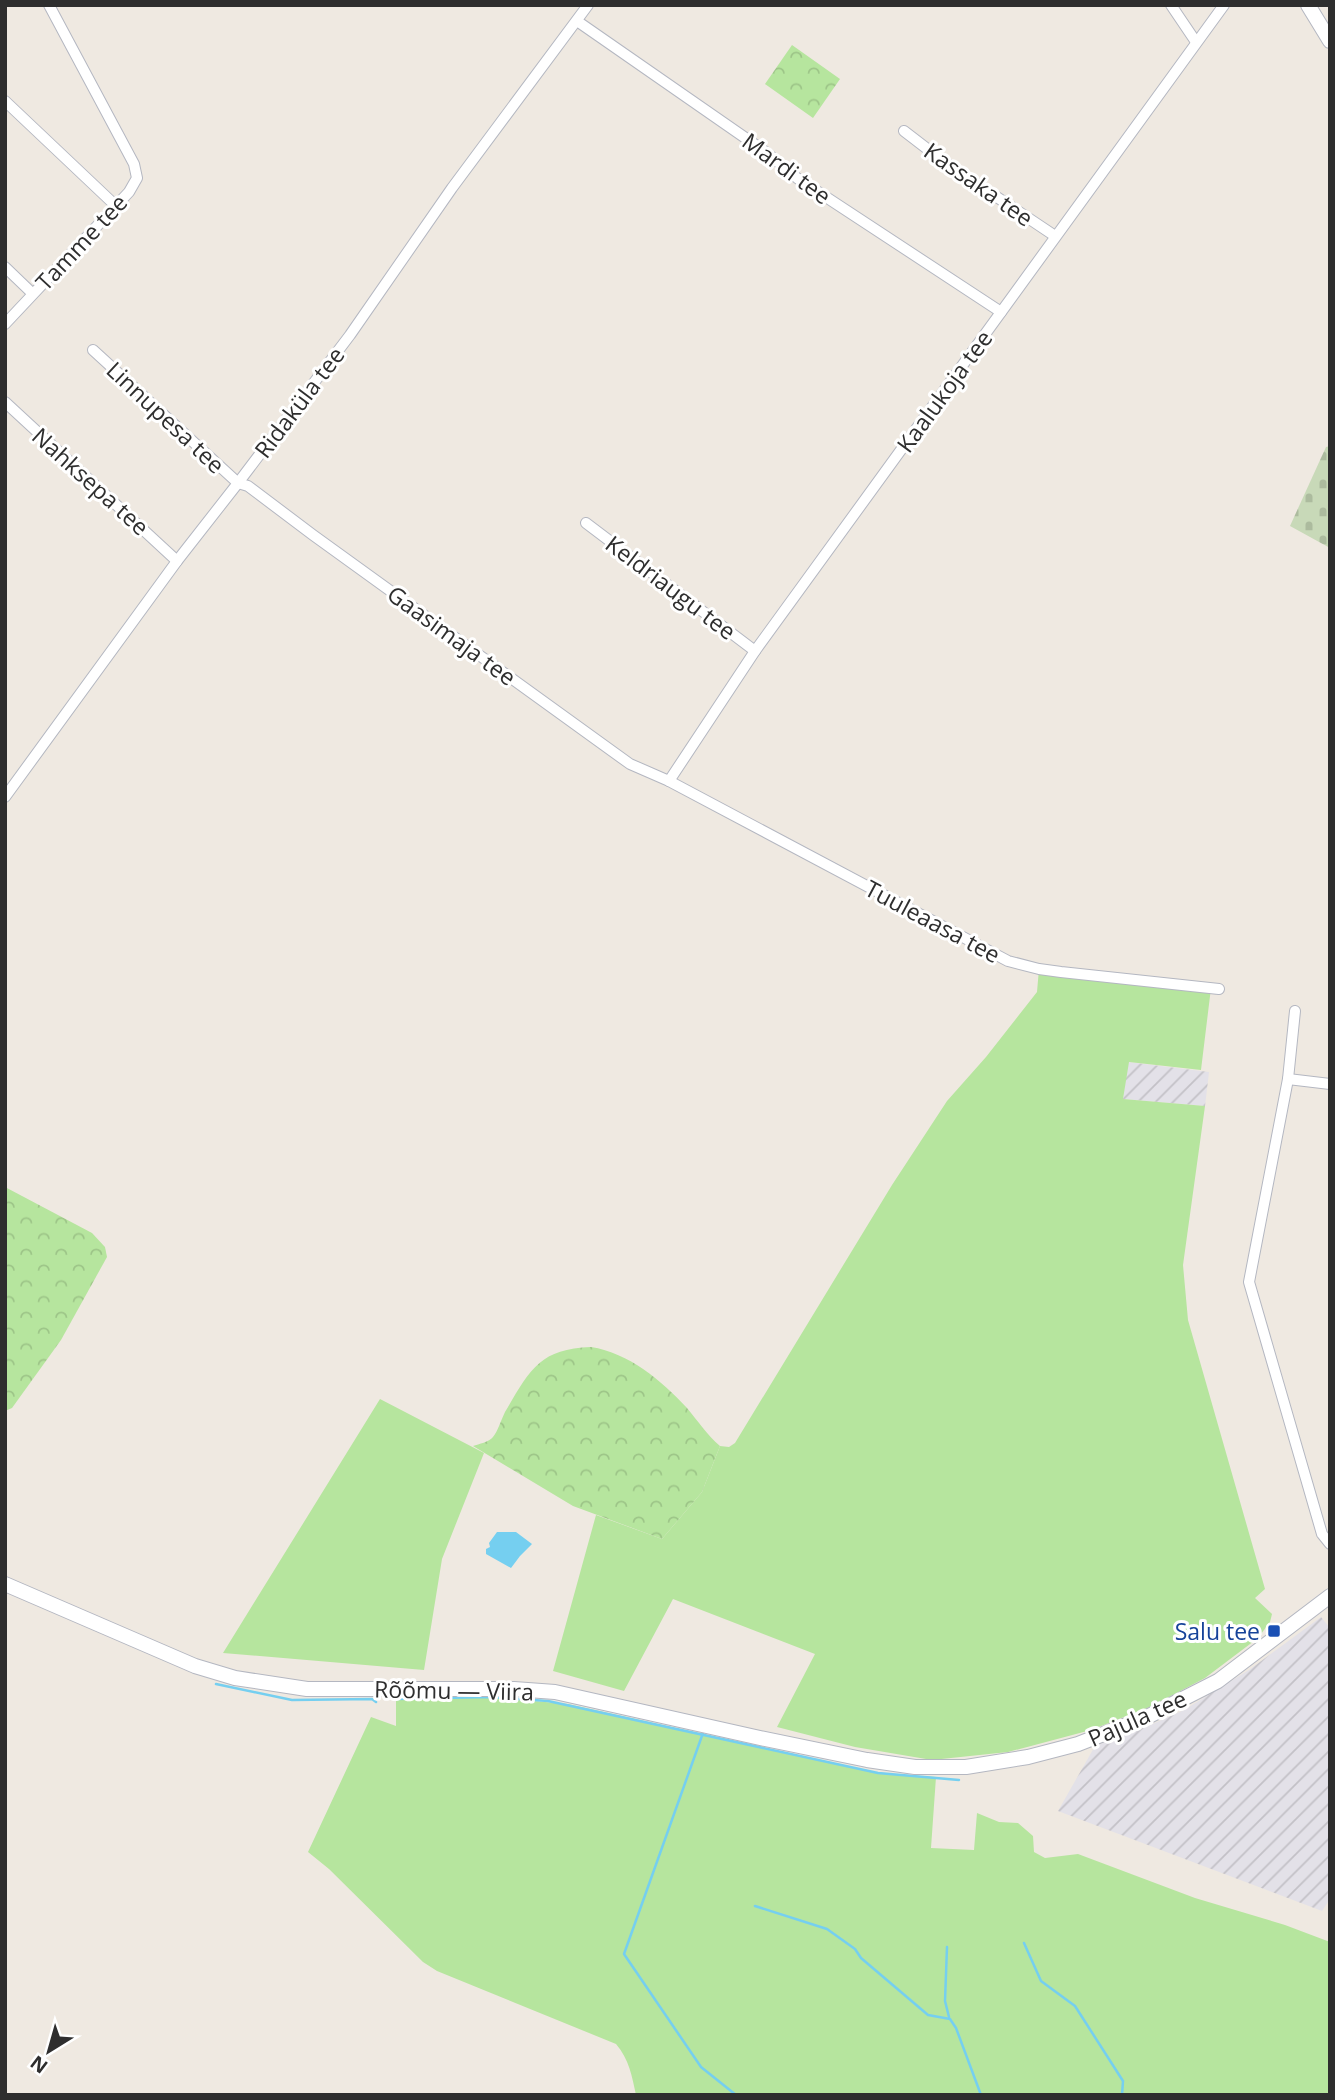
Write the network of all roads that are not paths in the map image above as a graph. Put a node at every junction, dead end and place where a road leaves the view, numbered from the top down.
1 (49, 5) edge
2 (589, 5) edge
3 (1171, 5) edge
4 (1224, 5) edge
5 (1308, 5) edge
6 (577, 21) junction
7 (1330, 41) edge
8 (1196, 42) junction
9 (5, 101) edge
10 (904, 131) dead end
11 (116, 206) junction
12 (1055, 236) junction
13 (5, 267) edge
14 (32, 293) junction
15 (1000, 312) junction
16 (5, 324) edge
17 (93, 350) dead end
18 (5, 401) edge
19 (238, 484) junction
20 (586, 523) dead end
21 (177, 561) junction
22 (755, 651) junction
23 (670, 781) junction
24 (5, 797) edge
25 (1219, 989) dead end
26 (1295, 1011) dead end
27 (1289, 1079) junction
28 (1330, 1084) edge
29 (1330, 1544) edge
30 (5, 1584) edge
31 (1330, 1596) edge
32 (915, 1767) joint

1 - 11 street, Tamme tee
2 - 6 street, Ridaküla tee
3 - 8 street
4 - 8 street, Kaalukoja tee
5 - 7 street
6 - 15 street, Mardi tee
6 - 19 street, Ridaküla tee
8 - 12 street, Kaalukoja tee
9 - 11 street
10 - 12 street, Kassaka tee
11 - 14 street, Tamme tee
12 - 15 street, Kaalukoja tee
13 - 14 street
14 - 16 street, Tamme tee
15 - 22 street, Kaalukoja tee
17 - 19 street, Linnupesa tee
18 - 21 street, Nahksepa tee
19 - 21 street, Ridaküla tee
19 - 23 street, Gaasimaja tee
20 - 22 street, Keldriaugu tee
21 - 24 street, Ridaküla tee
22 - 23 street, Kaalukoja tee
23 - 25 street, Tuuleaasa tee
26 - 27 street
27 - 28 street
27 - 29 street
30 - 32 street, Rõõmu — Viira
31 - 32 street, Pajula tee

